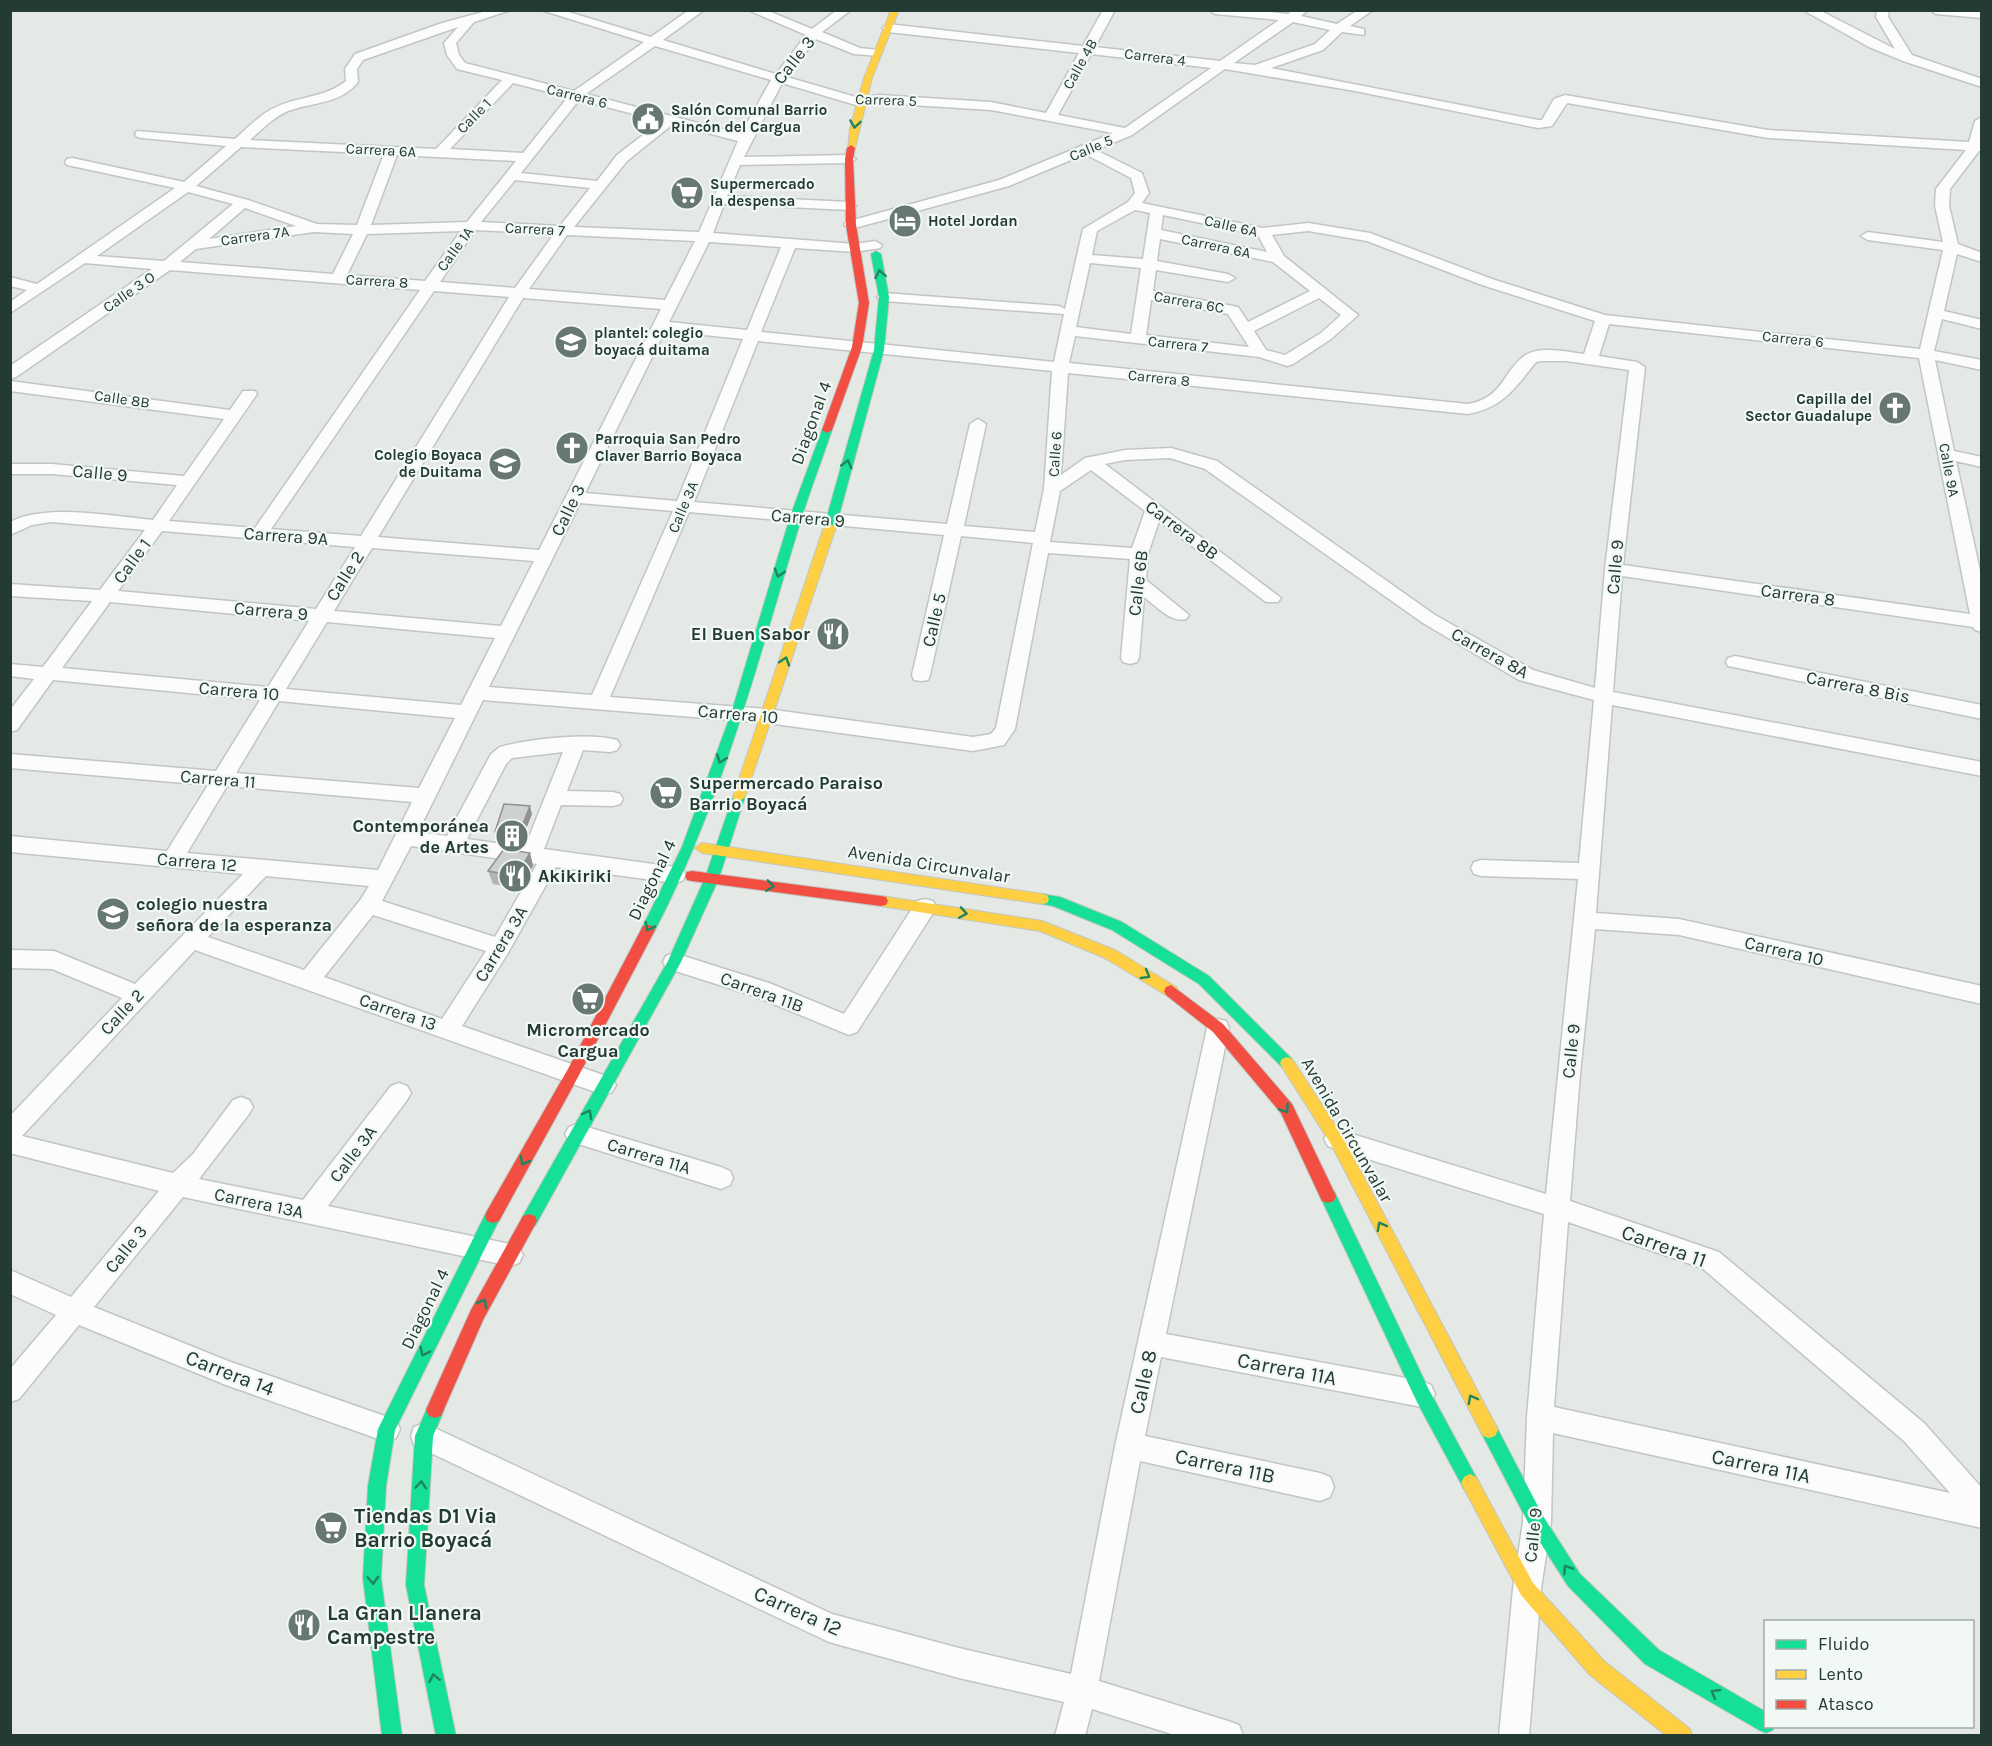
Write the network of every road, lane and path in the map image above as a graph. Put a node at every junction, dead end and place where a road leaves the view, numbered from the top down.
1 (505, 10) edge
2 (547, 10) edge
3 (698, 10) edge
4 (754, 10) edge
5 (796, 10) edge
6 (845, 10) edge
7 (896, 10) edge
8 (1109, 10) edge
9 (1215, 10) edge
10 (1368, 10) edge
11 (1809, 10) edge
12 (1882, 10) edge
13 (1936, 10) edge
14 (1296, 14) edge
15 (1982, 14) edge
16 (780, 20) junction
17 (469, 21) junction
18 (888, 28) junction
19 (1339, 28) junction
20 (1360, 32) dead end
21 (813, 33) junction
22 (653, 42) junction
23 (1088, 50) junction
24 (875, 53) junction
25 (1907, 58) junction
26 (1222, 65) junction
27 (1255, 69) junction
28 (777, 78) junction
29 (510, 79) junction
30 (885, 81) dead end
31 (1982, 84) edge
32 (576, 95) junction
33 (859, 102) junction
34 (878, 105) junction
35 (1050, 117) junction
36 (670, 120) junction
37 (1982, 121) edge
38 (1127, 132) junction
39 (142, 134) dead end
40 (747, 139) junction
41 (238, 143) junction
42 (1978, 148) edge
43 (1087, 150) junction
44 (392, 151) junction
45 (439, 153) junction
46 (525, 157) junction
47 (849, 159) junction
48 (736, 161) junction
49 (72, 162) dead end
50 (512, 176) junction
51 (599, 185) junction
52 (184, 188) junction
53 (718, 200) junction
54 (870, 201) dead end
55 (243, 203) junction
56 (1133, 205) junction
57 (849, 206) junction
58 (1156, 210) junction
59 (871, 222) junction
60 (851, 225) junction
61 (471, 226) junction
62 (315, 228) junction
63 (362, 230) junction
64 (563, 231) junction
65 (1153, 232) junction
66 (1263, 232) junction
67 (1868, 236) dead end
68 (704, 237) junction
69 (789, 244) junction
70 (194, 245) junction
71 (875, 246) junction
72 (1951, 247) junction
73 (855, 248) junction
74 (1082, 258) junction
75 (1982, 258) edge
76 (84, 259) junction
77 (1278, 259) junction
78 (169, 264) junction
79 (1149, 264) junction
80 (1228, 278) dead end
81 (338, 279) junction
82 (10, 281) edge
83 (429, 284) junction
84 (39, 289) junction
85 (1320, 292) junction
86 (519, 293) junction
87 (1144, 294) junction
88 (884, 297) junction
89 (670, 305) junction
90 (10, 309) edge
91 (1059, 311) dead end
92 (1934, 314) junction
93 (1603, 319) junction
94 (1982, 325) edge
95 (659, 326) junction
96 (1245, 329) junction
97 (1068, 331) junction
98 (753, 335) junction
99 (1138, 339) junction
100 (857, 347) junction
101 (879, 350) junction
102 (1260, 353) junction
103 (1926, 354) junction
104 (1287, 361) junction
105 (1590, 361) junction
106 (1982, 365) edge
107 (1637, 367) joint
108 (1060, 368) junction
109 (10, 374) edge
110 (10, 386) edge
111 (1286, 390) junction
112 (249, 394) dead end
113 (233, 415) junction
114 (978, 424) dead end
115 (1946, 454) junction
116 (1092, 462) junction
117 (1982, 462) edge
118 (10, 469) edge
119 (189, 481) junction
120 (1052, 489) junction
121 (575, 496) junction
122 (684, 506) junction
123 (1154, 509) junction
124 (796, 518) junction
125 (832, 520) junction
126 (157, 526) junction
127 (954, 529) junction
128 (10, 530) edge
129 (259, 534) junction
130 (366, 542) junction
131 (1041, 543) junction
132 (1139, 554) junction
133 (545, 556) junction
134 (1614, 568) junction
135 (1136, 582) junction
136 (10, 590) edge
137 (106, 596) junction
138 (1272, 598) dead end
139 (1180, 615) dead end
140 (321, 616) junction
141 (1981, 624) edge
142 (507, 633) junction
143 (1130, 658) dead end
144 (1735, 662) dead end
145 (10, 670) edge
146 (50, 674) junction
147 (921, 675) dead end
148 (477, 693) junction
149 (273, 694) junction
150 (1605, 697) junction
151 (599, 701) junction
152 (468, 712) junction
153 (1982, 712) edge
154 (737, 714) junction
155 (767, 716) junction
156 (10, 725) edge
157 (997, 740) joint
158 (576, 743) junction
159 (610, 745) dead end
160 (10, 761) edge
161 (1982, 769) edge
162 (221, 779) junction
163 (426, 796) junction
164 (555, 798) junction
165 (613, 799) dead end
166 (405, 838) junction
167 (10, 844) edge
168 (453, 845) junction
169 (689, 847) junction
170 (722, 851) junction
171 (542, 856) junction
172 (172, 860) junction
173 (261, 868) junction
174 (1481, 868) dead end
175 (1589, 871) junction
176 (675, 875) junction
177 (712, 878) junction
178 (384, 879) junction
179 (369, 905) junction
180 (926, 907) junction
181 (1585, 920) junction
182 (192, 940) junction
183 (500, 947) junction
184 (10, 959) edge
185 (674, 962) junction
186 (308, 981) junction
187 (138, 995) junction
188 (1982, 995) edge
189 (448, 1029) junction
190 (1218, 1029) junction
191 (573, 1073) junction
192 (604, 1085) junction
193 (399, 1094) dead end
194 (241, 1107) dead end
195 (10, 1133) edge
196 (577, 1134) junction
197 (1336, 1139) junction
198 (10, 1143) edge
199 (721, 1178) dead end
200 (178, 1185) junction
201 (1558, 1208) junction
202 (307, 1214) junction
203 (476, 1246) junction
204 (510, 1255) junction
205 (10, 1281) edge
206 (75, 1311) junction
207 (1152, 1343) junction
208 (10, 1390) edge
209 (1422, 1394) junction
210 (1540, 1417) junction
211 (387, 1429) junction
212 (424, 1436) junction
213 (1130, 1446) junction
214 (1320, 1487) dead end
215 (1982, 1509) edge
216 (1982, 1514) edge
217 (1537, 1522) junction
218 (1527, 1589) junction
219 (1082, 1691) junction
220 (1764, 1722) edge
221 (393, 1736) edge
222 (446, 1736) edge
223 (1070, 1736) edge
224 (1228, 1736) edge
225 (1514, 1736) edge
226 (1683, 1736) edge

1 - 17 street
2 - 22 street, Carrera 5
3 - 22 street, Calle 1A
4 - 16 street
5 - 16 street
6 - 21 street, Calle 3
7 - 18 main road, Diagonal 4
8 - 23 street, Calle 4B
9 - 14 street
10 - 19 street
11 - 25 street
12 - 25 street
13 - 15 street
14 - 19 street
14 - 26 street, Calle 5
16 - 21 street
17 - 29 street, Carrera 6
17 - 41 street
18 - 23 street, Carrera 4
18 - 24 main road, Diagonal 4
19 - 20 street
19 - 27 street
21 - 24 street
21 - 28 street, Calle 3
22 - 28 street, Carrera 5
22 - 32 street, Calle 1A
23 - 26 street, Carrera 4
23 - 35 street, Calle 4B
24 - 33 main road, Diagonal 4
25 - 31 street
26 - 27 street, Carrera 4
26 - 38 street, Calle 5
27 - 42 street, Carrera 4
28 - 33 street, Carrera 5
28 - 40 street, Calle 3
29 - 32 street, Carrera 6
29 - 45 street, Calle 1
30 - 34 main road
32 - 36 street, Carrera 6
32 - 46 street, Calle 1A
33 - 34 street, Carrera 5
33 -> 47 main road, Diagonal 4
34 - 35 street, Carrera 5
35 - 38 street, Carrera 5
36 - 40 street, Carrera 6
36 - 51 street
37 - 42 street
38 - 43 street, Calle 5
39 - 41 street, Carrera 6A
40 - 48 street, Calle 3
41 - 44 street, Carrera 6A
41 - 52 street
42 - 72 street
43 - 56 street, Calle 6
43 - 59 street, Calle 5
44 - 45 street, Carrera 6A
44 - 63 street
45 - 46 street, Carrera 6A
46 - 50 street, Calle 1A
47 - 48 street
47 - 57 main road, Diagonal 4
48 - 53 street, Calle 3
49 - 52 street, Carrera 7
50 - 51 street
50 - 61 street, Calle 1A
51 - 64 street
52 - 55 street, Carrera 7
52 - 76 street
53 - 57 street
53 - 68 street, Calle 3
54 - 59 main road
55 - 62 street, Carrera 7
55 - 70 street, Calle 3 O
56 - 58 street, Calle 6A
56 - 74 street, Calle 6
57 - 60 main road, Diagonal 4
58 - 65 street
58 - 66 street, Calle 6A
59 - 60 street, Calle 5
59 - 71 main road
60 - 73 main road, Diagonal 4
61 - 63 street, Carrera 7
61 - 64 street, Carrera 7
61 - 83 street, Calle 1A
62 - 63 street, Carrera 7
62 - 70 street, Carrera 7A
63 - 81 street
64 - 68 street, Carrera 7
64 - 86 street
65 - 77 street, Carrera 6A
65 - 79 street
66 - 77 street, Calle 6A
66 - 93 street, Carrera 6
67 - 72 street
68 - 69 street, Carrera 7
68 - 89 street, Calle 3
69 - 73 street, Carrera 7
69 - 98 street, Calle 3A
70 - 78 street, Calle 3 O
71 - 73 street, Carrera 7
88 -> 71 main road
72 - 75 street
72 - 92 street, Calle 9A
73 - 100 main road, Diagonal 4
74 - 79 street
74 - 97 street, Calle 6
76 - 78 street, Carrera 8
76 - 84 street
77 - 85 street, Calle 6A
78 - 81 street, Carrera 8
78 - 109 street, Calle 3 O
79 - 80 street
79 - 87 street
81 - 83 street, Carrera 8
82 - 84 street
83 - 86 street, Carrera 8
83 - 129 street, Calle 1A
84 - 90 street
85 - 96 street
85 - 104 street, Calle 6A
86 - 89 street, Carrera 8
86 - 130 street, Calle 2
87 - 96 street, Carrera 6C
87 - 99 street
88 - 91 street
88 - 101 main road
89 - 95 street, Calle 3
92 - 94 street
92 - 103 street, Calle 9A
93 - 103 street, Carrera 6
93 - 105 street
95 - 98 street, Carrera 8
95 - 121 street, Calle 3
96 - 102 street
97 - 99 street, Carrera 7
97 - 108 street, Calle 6
98 - 100 street, Carrera 8
98 - 122 street, Calle 3A
99 - 102 street, Carrera 7
100 - 101 street, Carrera 8
100 - 124 main road, Diagonal 4
101 - 108 street, Carrera 8
125 -> 101 main road
102 - 104 street, Carrera 7
103 - 106 street, Carrera 6
103 - 115 street, Calle 9A
104 - 111 street
105 - 107 street, Carrera 8
105 - 111 street, Carrera 8
107 - 134 street, Calle 9
108 - 111 street, Carrera 8
108 - 120 street, Calle 6
110 - 113 street, Calle 8B
112 - 113 street, Calle 1
113 - 119 street, Calle 1
114 - 127 street, Calle 5
115 - 117 street
115 - 141 street, Calle 9A
116 - 120 street, Carrera 8A
116 - 123 street, Carrera 8B
116 - 150 street, Carrera 8A
118 - 119 street, Calle 9
119 - 126 street, Calle 1
120 - 131 street, Calle 6
121 - 122 street, Carrera 9
121 - 133 street, Calle 3
122 - 124 street, Carrera 9
122 - 151 street, Calle 3A
123 - 132 street, Calle 6B
123 - 138 street, Carrera 8B
124 - 125 street, Carrera 9
124 -> 154 main road, Diagonal 4
125 - 127 street, Carrera 9
155 -> 125 main road
126 - 128 street, Carrera 9A
126 - 129 street, Carrera 9A
126 - 137 street, Calle 1
127 - 131 street, Carrera 9
127 - 147 street, Calle 5
129 - 130 street, Carrera 9A
130 - 133 street, Carrera 9A
130 - 140 street, Calle 2
131 - 132 street, Carrera 9
131 - 157 street, Calle 6
132 - 135 street, Calle 6B
133 - 142 street, Calle 3
134 - 141 street, Carrera 8
134 - 150 street, Calle 9
135 - 139 street
135 - 143 street, Calle 6B
136 - 137 street, Carrera 9
137 - 140 street, Carrera 9
137 - 146 street, Calle 1
140 - 142 street, Carrera 9
140 - 149 street, Calle 2
142 - 148 street, Calle 3
144 - 153 street, Carrera 8 Bis
145 - 146 street, Carrera 10
146 - 149 street, Carrera 10
146 - 156 street, Calle 1
148 - 151 street, Carrera 10
148 - 152 street, Calle 3
149 - 152 street, Carrera 10
149 - 162 street, Calle 2
150 - 161 street, Carrera 8A
150 - 175 street, Calle 9
151 - 154 street, Carrera 10
152 - 163 street, Calle 3
154 - 155 street, Carrera 10
154 -> 169 main road, Diagonal 4
155 - 157 street, Carrera 10
155 - 170 main road
158 - 159 street
158 - 164 street
158 - 168 street
160 - 162 street, Carrera 11
162 - 163 street, Carrera 11
162 - 172 street, Calle 2
163 - 166 street, Calle 3
164 - 165 street
164 - 171 street
166 - 168 street
166 - 178 street, Calle 3
167 - 172 street, Carrera 12
168 - 171 street
169 - 170 main road, Avenida Circunvalar
169 - 176 main road, Diagonal 4
170 - 177 main road
170 - 197 main road, Avenida Circunvalar
171 - 176 street
171 - 183 street, Carrera 3A
172 - 173 street, Carrera 12
173 - 178 street, Carrera 12
173 - 182 street, Calle 2
174 - 175 street
175 - 181 street, Calle 9
176 - 177 main road
176 -> 191 main road, Diagonal 4
177 -> 180 main road
177 - 185 main road
178 - 179 street, Calle 3
179 - 183 street
179 - 186 street, Calle 3
180 - 185 street, Carrera 11B
180 -> 190 main road
181 - 188 street, Carrera 10
181 - 201 street, Calle 9
182 - 186 street, Carrera 13
182 - 187 street, Calle 2
183 - 189 street, Carrera 3A
184 - 187 street
185 - 192 main road
186 - 189 street, Carrera 13
187 - 195 street, Calle 2
189 - 191 street, Carrera 13
190 - 207 street, Calle 8
190 -> 209 main road
191 - 192 street, Carrera 13
191 -> 203 main road, Diagonal 4
196 -> 192 main road
193 - 202 street, Calle 3A
194 - 200 street, Calle 3
196 - 199 street, Carrera 11A
196 - 204 main road
197 - 201 street, Carrera 11
217 -> 197 main road, Avenida Circunvalar
198 - 200 street, Carrera 13A
200 - 202 street, Carrera 13A
200 - 206 street, Calle 3
201 - 210 street, Calle 9
201 - 215 street, Carrera 11
202 - 203 street, Carrera 13A
203 - 204 street, Carrera 13A
203 -> 211 main road, Diagonal 4
212 -> 204 main road
205 - 206 street, Carrera 14
206 - 208 street, Calle 3
206 - 211 street, Carrera 14
207 - 209 street, Carrera 11A
207 - 213 street, Calle 8
209 - 218 main road
210 - 216 street, Carrera 11A
210 - 217 street, Calle 9
211 -> 221 main road, Diagonal 4
212 - 219 street, Carrera 12
222 -> 212 main road
213 - 214 street, Carrera 11B
213 - 219 street, Calle 8
217 - 218 street, Calle 9
220 -> 217 main road, Avenida Circunvalar
218 - 225 street, Calle 9
218 - 226 main road
219 - 223 street, Calle 8
219 - 224 street, Carrera 12

